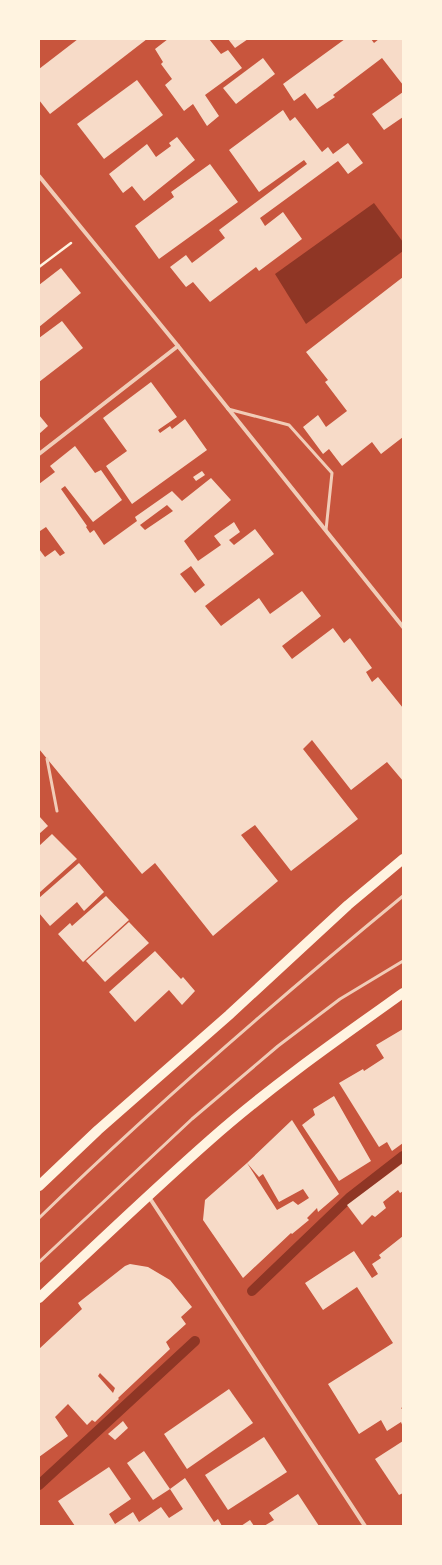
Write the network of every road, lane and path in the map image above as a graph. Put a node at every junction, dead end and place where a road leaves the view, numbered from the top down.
1 (39, 176) edge
2 (85, 232) junction
3 (39, 267) edge
4 (178, 346) junction
5 (228, 409) junction
6 (39, 454) edge
7 (326, 530) junction
8 (403, 627) edge
9 (48, 759) dead end
10 (57, 811) dead end
11 (403, 859) edge
12 (403, 896) edge
13 (403, 961) edge
14 (403, 994) edge
15 (39, 1186) edge
16 (149, 1196) junction
17 (39, 1218) edge
18 (39, 1262) edge
19 (39, 1298) edge
20 (365, 1526) edge

1 - 2 street
2 - 3 path
2 - 4 street
4 - 5 street
4 - 6 street
5 - 7 street
5 - 7 lane
7 - 8 street
9 - 10 lane
11 - 15 main road
12 - 17 lane
13 - 18 lane
14 - 16 main road
16 - 19 main road
16 - 20 street

